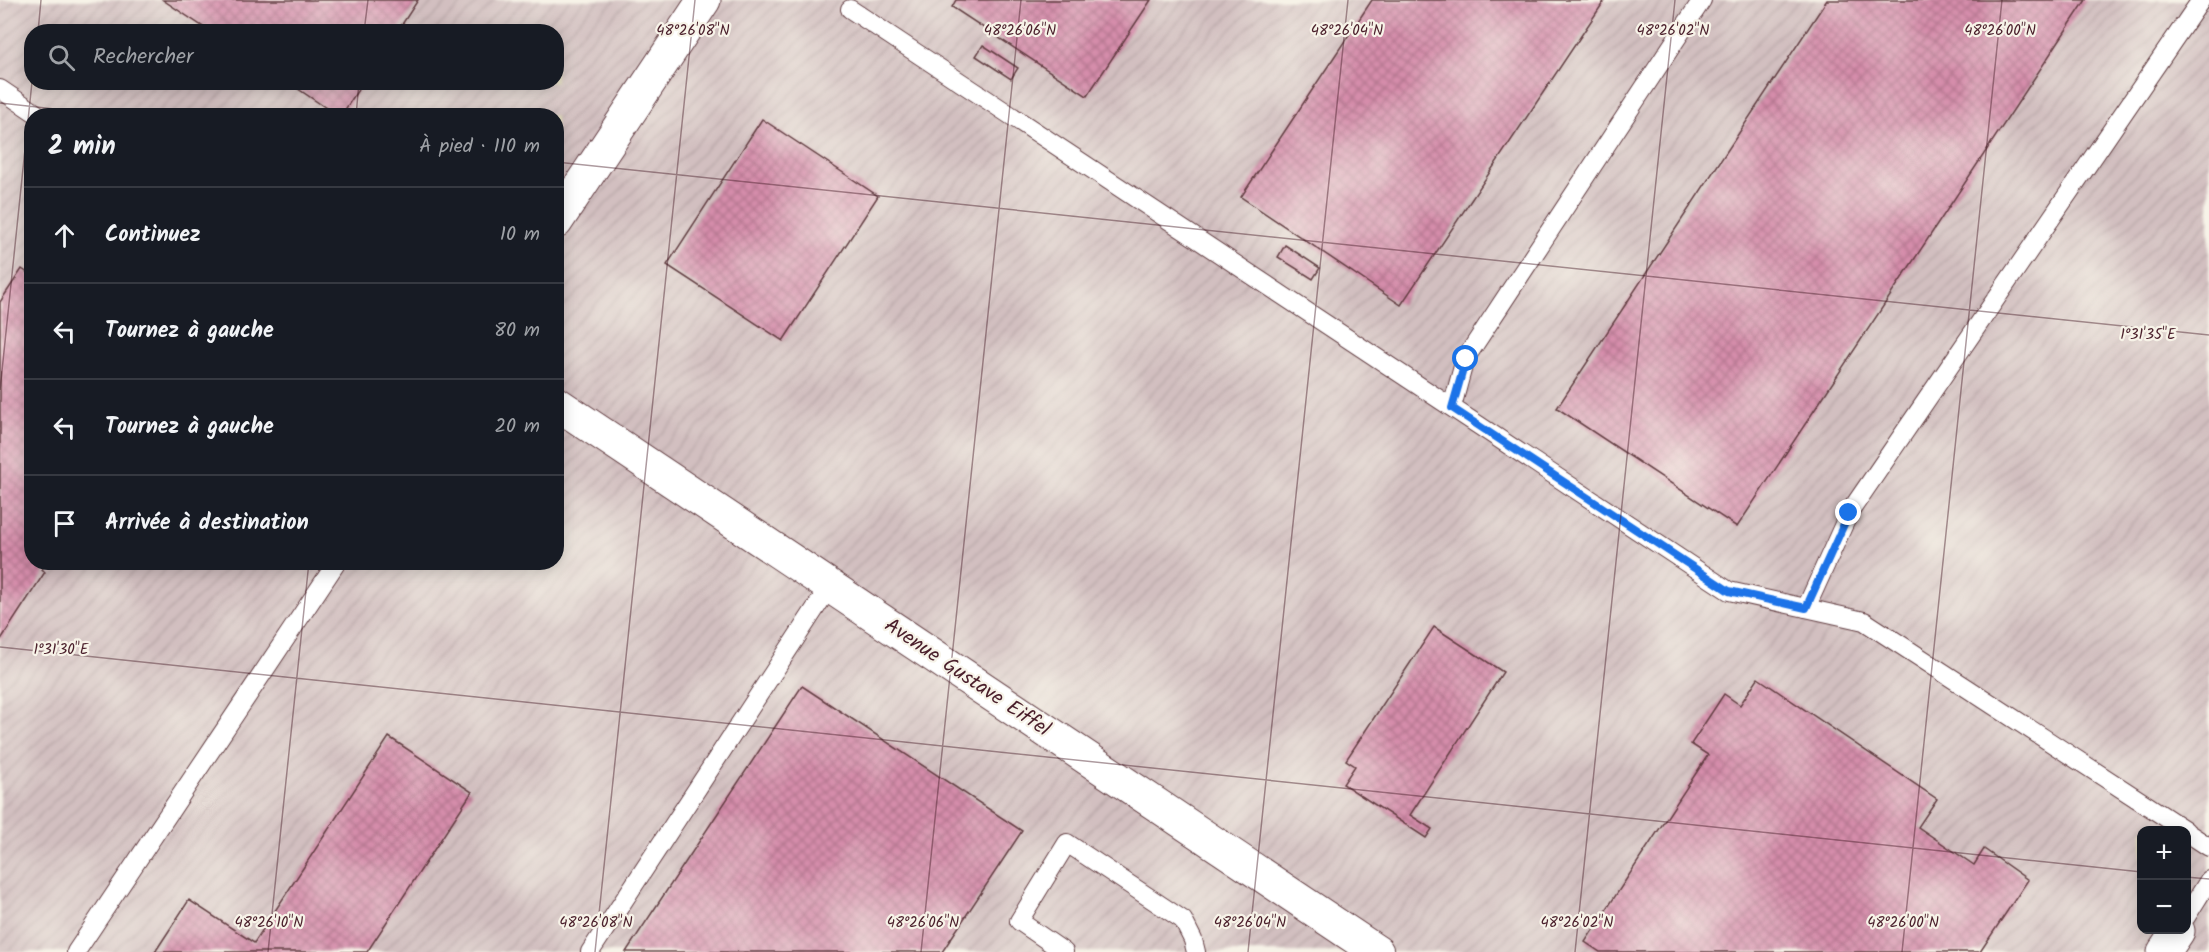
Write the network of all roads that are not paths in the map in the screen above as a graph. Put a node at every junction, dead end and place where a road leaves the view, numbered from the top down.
1 (704, 0) edge
2 (1702, 0) edge
3 (2201, 0) edge
4 (850, 9) dead end
5 (0, 89) edge
6 (28, 108) edge
7 (564, 210) edge
8 (564, 408) edge
9 (1452, 408) junction
10 (331, 570) edge
11 (830, 586) junction
12 (1806, 608) junction
13 (2178, 826) edge
14 (2191, 834) edge
15 (2209, 846) edge
16 (2209, 880) edge
17 (2191, 909) edge
18 (76, 952) edge
19 (590, 952) edge
20 (1064, 952) edge
21 (1196, 952) edge
22 (1377, 952) edge

1 - 7 street
2 - 9 lane
3 - 12 lane
4 - 9 lane
5 - 6 lane
8 - 11 street, Avenue Gustave Eiffel
9 - 12 lane
10 - 18 lane
11 - 19 lane
11 - 22 street, Avenue Gustave Eiffel
12 - 13 lane
14 - 15 lane
16 - 17 lane
20 - 21 lane

